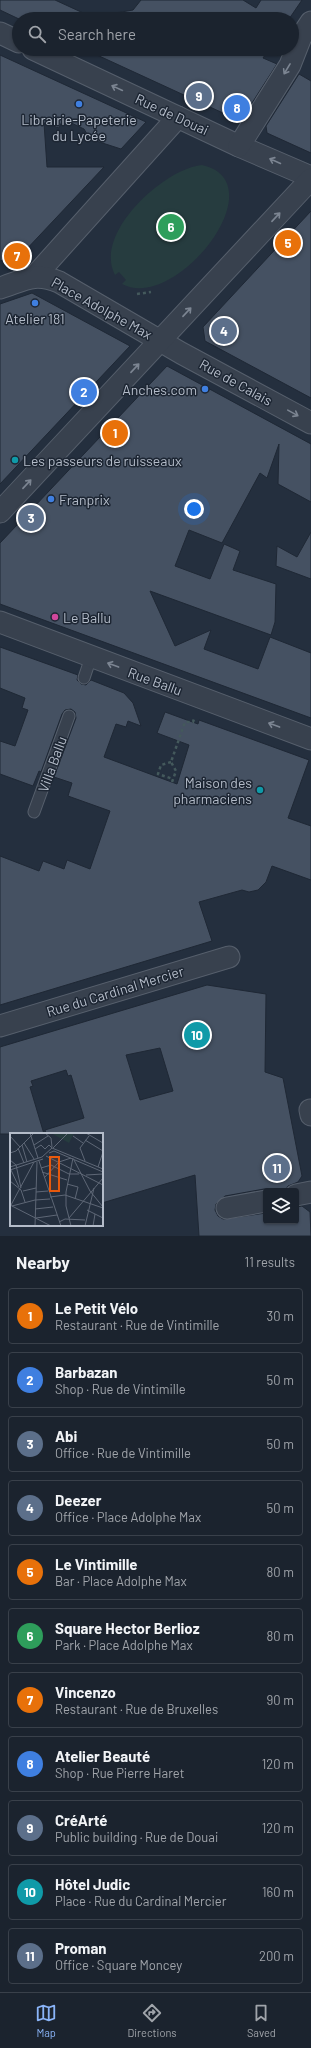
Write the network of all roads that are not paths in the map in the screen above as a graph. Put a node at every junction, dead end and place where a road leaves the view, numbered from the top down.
1 (311, 22) edge
2 (0, 33) edge
3 (12, 39) edge
4 (299, 42) edge
5 (48, 56) edge
6 (294, 56) edge
7 (178, 117) junction
8 (239, 146) junction
9 (311, 178) edge
10 (35, 276) junction
11 (0, 288) edge
12 (161, 340) junction
13 (311, 423) edge
14 (0, 512) edge
15 (0, 622) edge
16 (91, 657) junction
17 (84, 678) dead end
18 (69, 716) dead end
19 (311, 739) edge
20 (34, 812) dead end
21 (229, 957) dead end
22 (0, 1026) edge
23 (311, 1192) edge
24 (299, 1194) edge
25 (263, 1202) edge
26 (227, 1208) dead end

1 -> 4 street
2 - 3 street
7 -> 5 street, Rue de Douai
6 -> 8 street
7 - 8 street, Rue de Douai
7 - 10 street, Place Adolphe Max
9 -> 8 street, Rue de Douai
12 -> 9 street, Place Adolphe Max
10 - 11 street
10 - 12 street, Place Adolphe Max
12 -> 13 street, Rue de Calais
14 -> 12 street
15 - 16 street, Rue Ballu
16 - 17 lane
19 -> 16 street, Rue Ballu
18 - 20 lane, Villa Ballu
21 - 22 street, Rue du Cardinal Mercier
23 - 24 street
25 - 26 street

